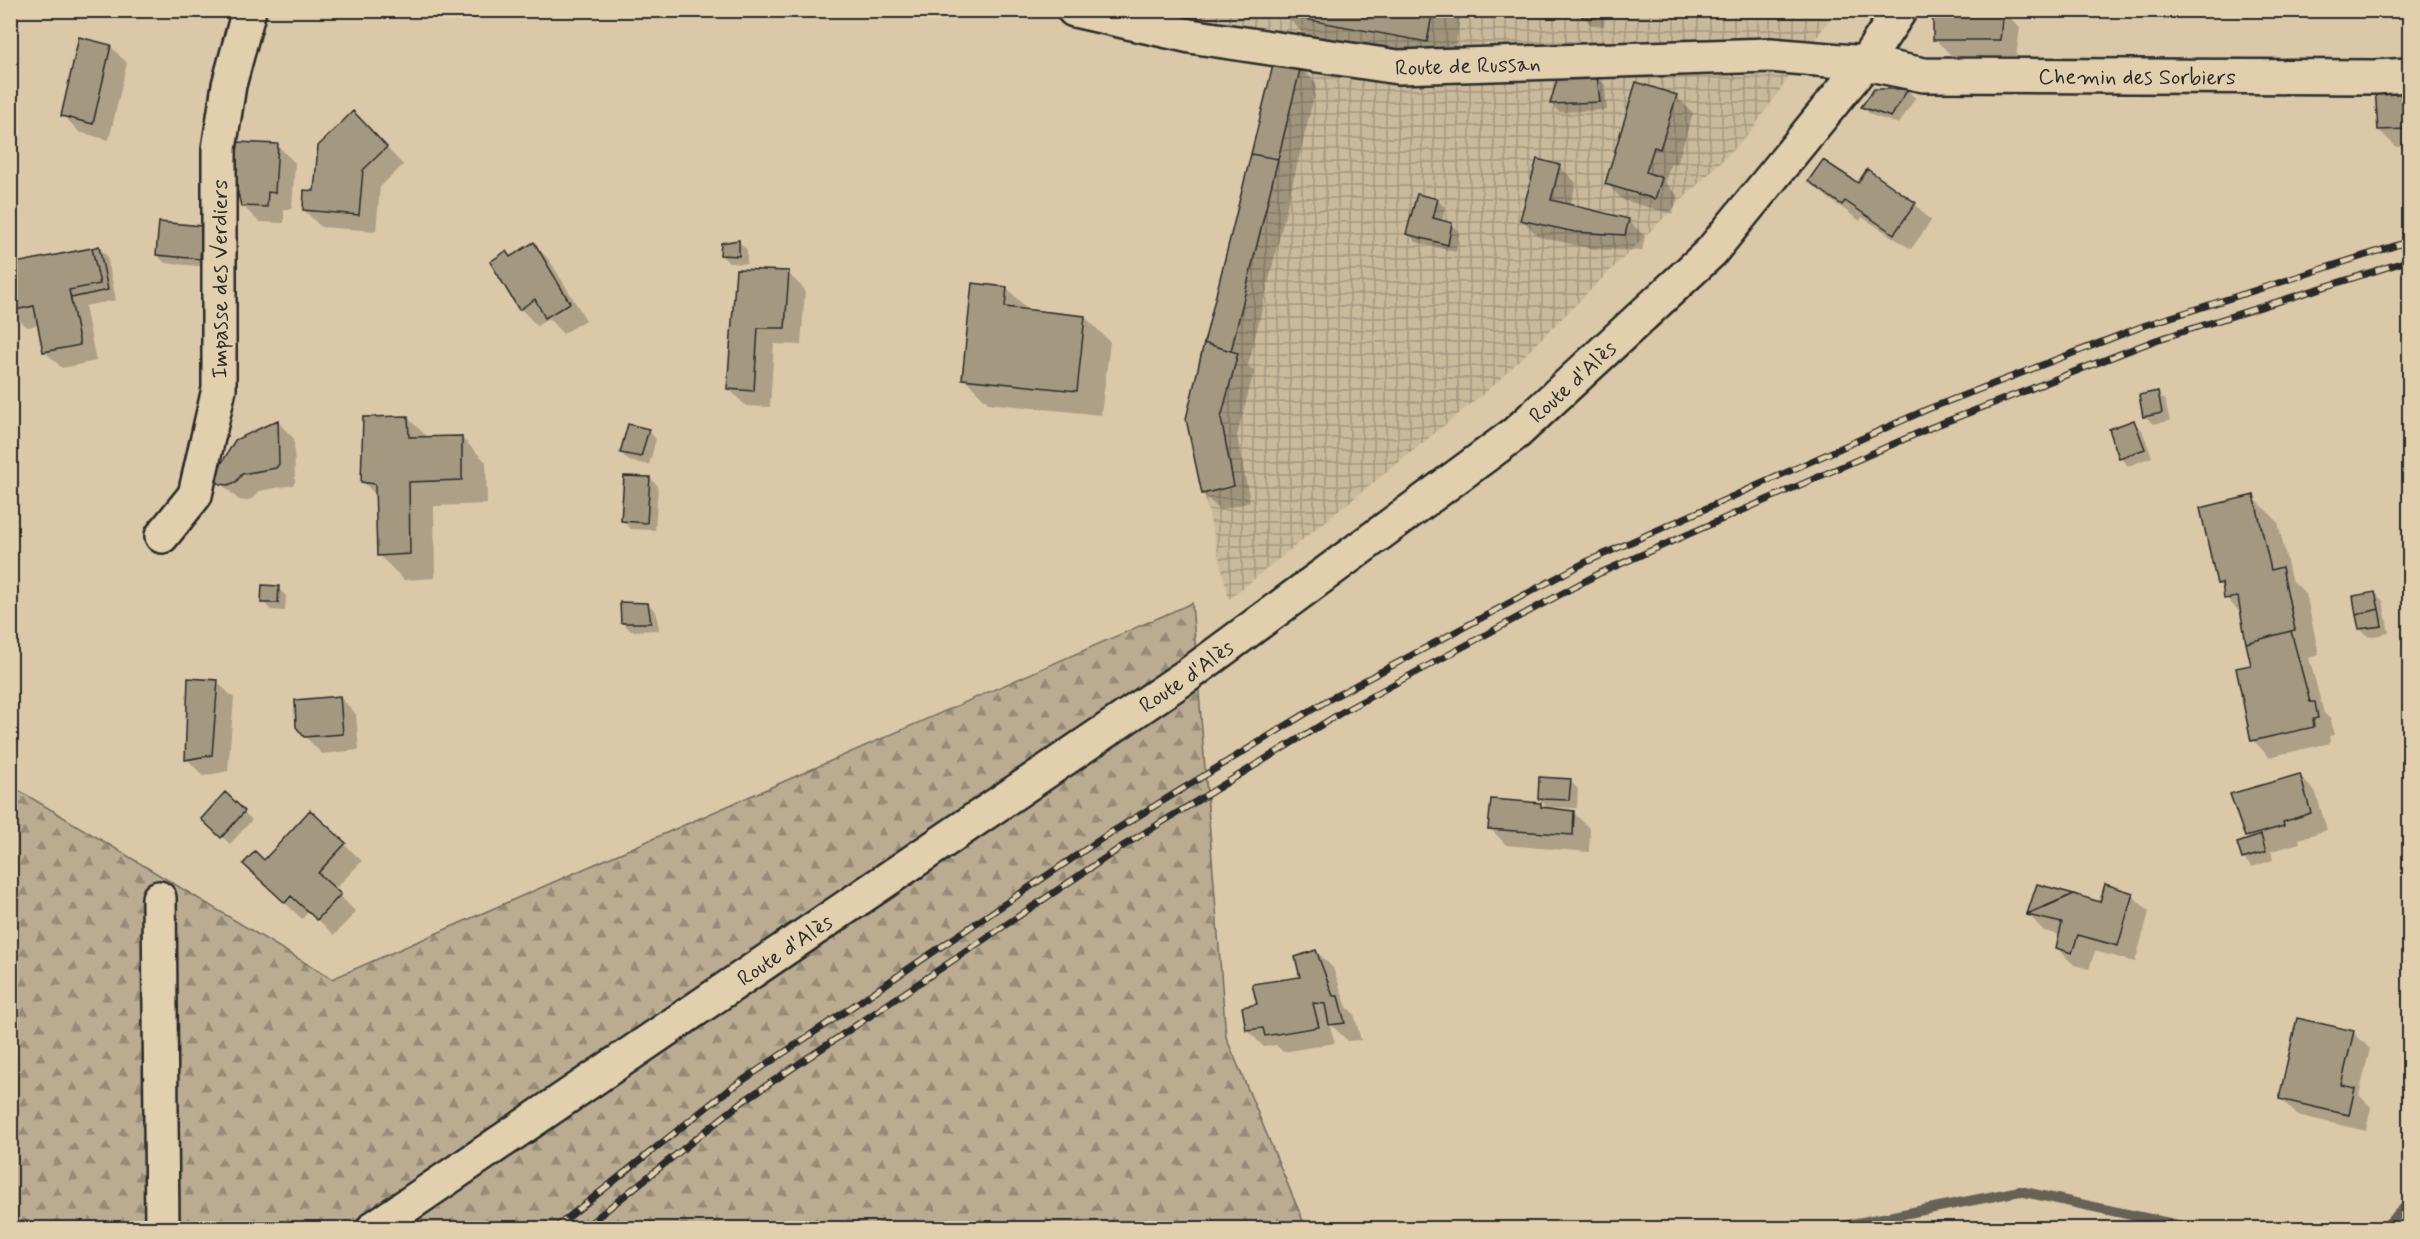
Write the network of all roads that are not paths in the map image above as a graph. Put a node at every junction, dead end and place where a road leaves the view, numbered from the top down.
1 (249, 10) edge
2 (1074, 10) edge
3 (1900, 10) edge
4 (1865, 63) junction
5 (2409, 75) edge
6 (162, 536) dead end
7 (159, 898) dead end
8 (162, 1228) edge
9 (374, 1228) edge

1 - 6 main road, Impasse des Verdiers
2 - 4 main road, Route de Russan
3 - 4 main road, Route d'Alès
4 - 5 main road, Chemin des Sorbiers
4 - 9 main road, Route d'Alès
7 - 8 main road

